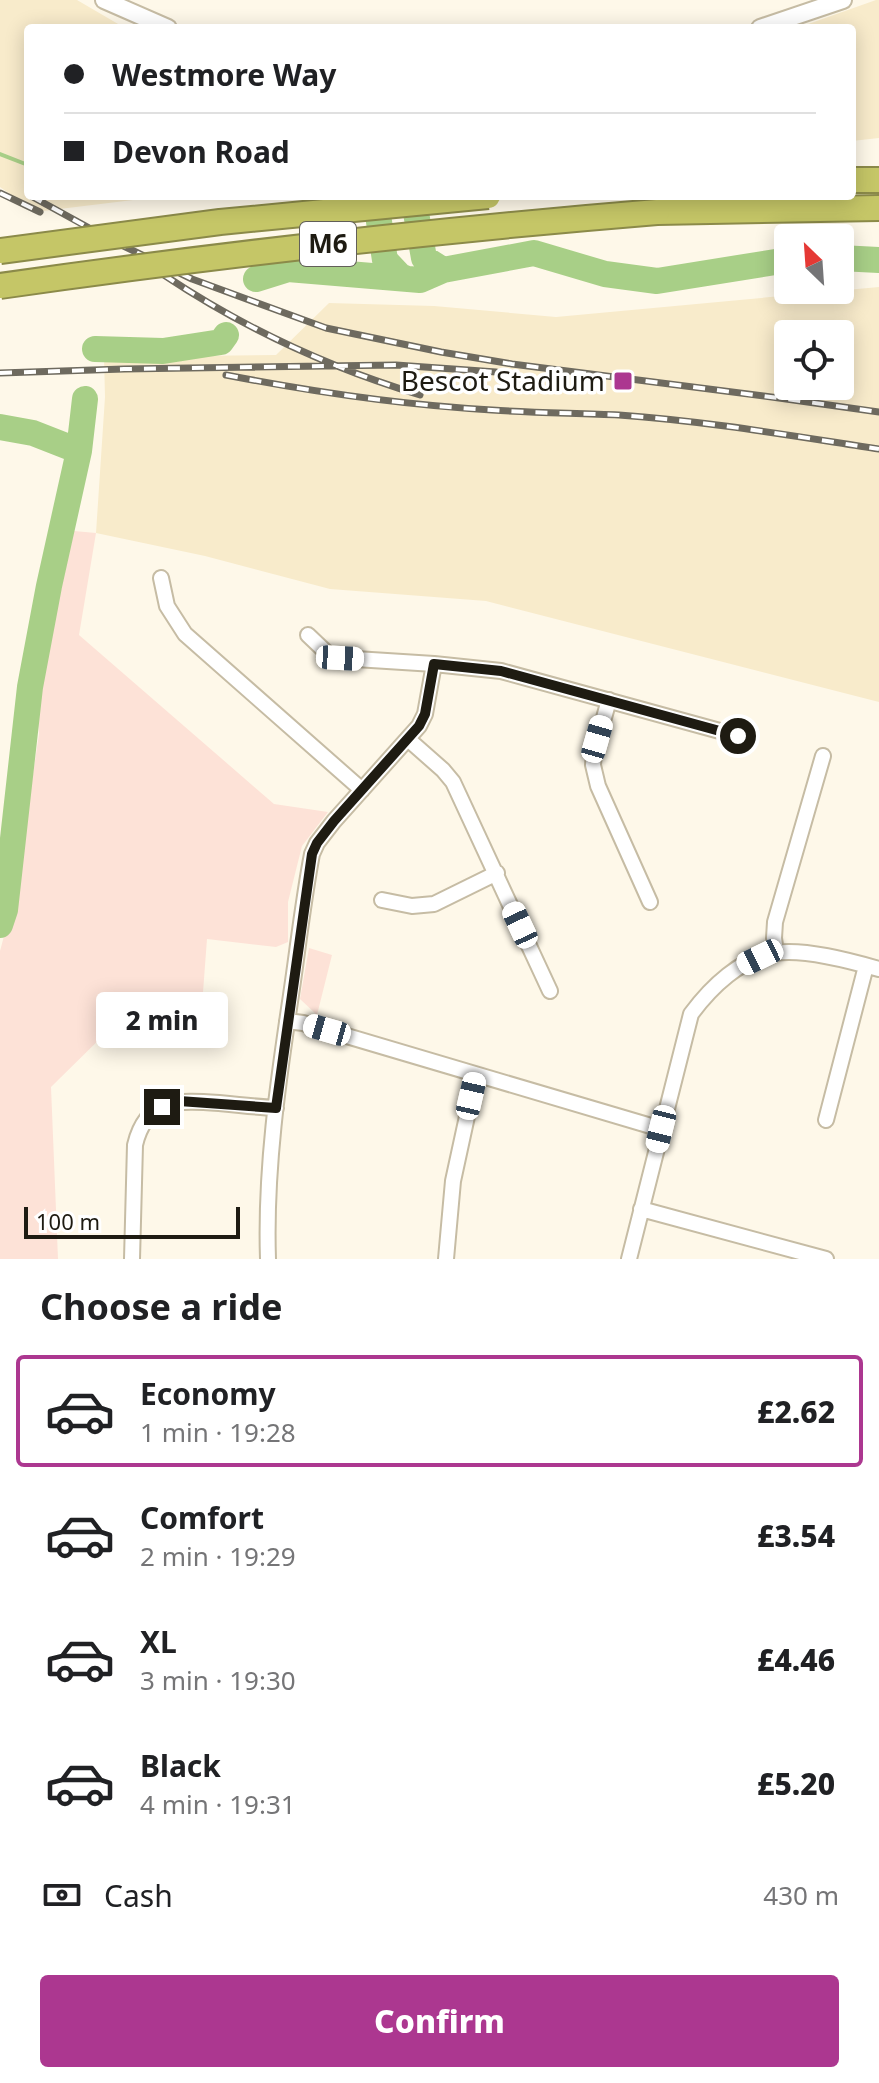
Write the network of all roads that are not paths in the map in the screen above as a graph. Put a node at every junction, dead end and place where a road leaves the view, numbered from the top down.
1 (104, 0) edge
2 (843, 0) edge
3 (159, 24) edge
4 (772, 24) edge
5 (856, 180) edge
6 (879, 180) edge
7 (447, 200) edge
8 (879, 208) edge
9 (0, 251) edge
10 (0, 286) edge
11 (161, 578) dead end
12 (308, 635) dead end
13 (434, 664) junction
14 (609, 700) junction
15 (738, 736) dead end
16 (409, 740) junction
17 (823, 756) dead end
18 (362, 790) junction
19 (497, 873) junction
20 (382, 900) dead end
21 (650, 902) dead end
22 (776, 952) junction
23 (873, 967) edge
24 (550, 991) dead end
25 (287, 1021) junction
26 (476, 1075) junction
27 (276, 1108) junction
28 (826, 1120) dead end
29 (661, 1129) junction
30 (641, 1209) junction
31 (787, 1254) edge
32 (132, 1259) edge
33 (268, 1259) edge
34 (446, 1259) edge
35 (629, 1259) edge
36 (826, 1259) edge

1 - 3 street
2 - 4 street
5 - 6 highway
7 - 9 highway, M6, bridge
8 - 10 highway, M6, bridge
11 - 18 street
12 - 13 street
13 - 14 street
13 - 16 street
14 - 15 street
14 - 21 street
16 - 18 street
16 - 19 street
17 - 22 street
18 - 25 street
19 - 20 street
19 - 24 street
22 - 23 street
22 - 29 street
23 - 28 street
25 - 26 street
25 - 27 street
26 - 29 street
26 - 34 street
27 - 32 street
27 - 33 street
29 - 30 street
30 - 31 street
30 - 35 street
31 - 36 street

